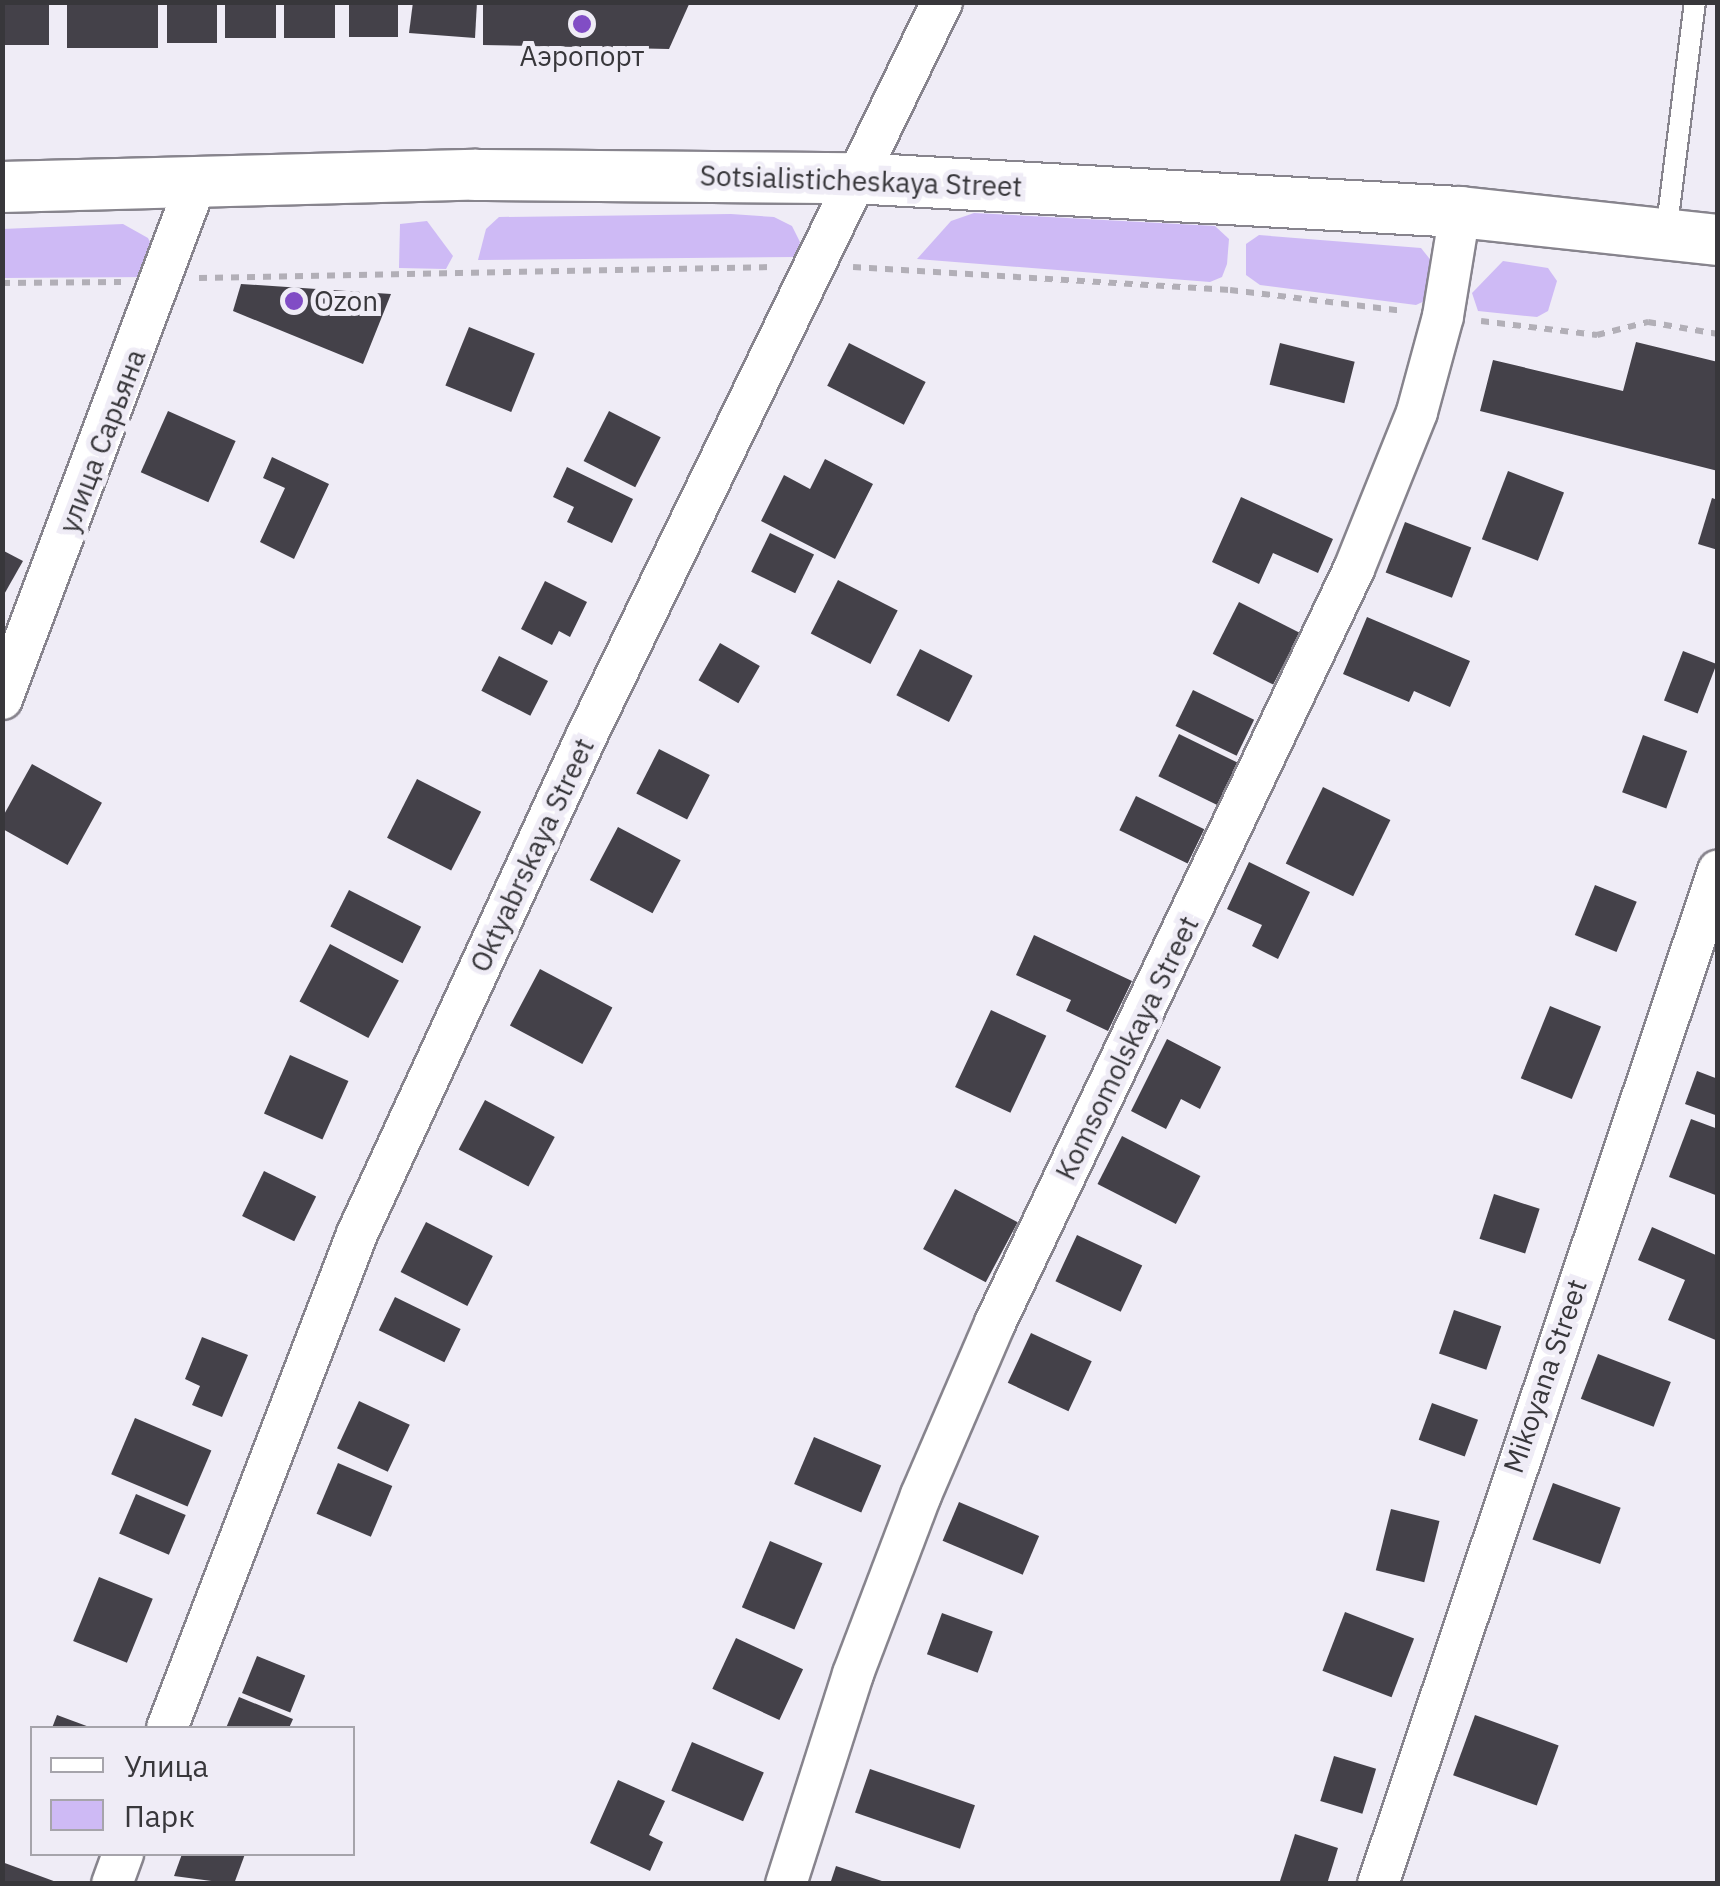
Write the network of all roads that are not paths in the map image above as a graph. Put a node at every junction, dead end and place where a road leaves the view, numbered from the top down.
1 (942, 2) edge
2 (1695, 2) edge
3 (853, 178) junction
4 (197, 181) junction
5 (2, 187) edge
6 (1460, 212) junction
7 (1666, 234) junction
8 (1718, 240) edge
9 (2, 699) edge
10 (1718, 871) edge
11 (168, 1726) edge
12 (122, 1856) edge
13 (112, 1884) edge
14 (786, 1884) edge
15 (1378, 1884) edge

1 - 3 street, Oktyabrskaya Street
2 - 7 lane
3 - 4 street, Sotsialisticheskaya Street
3 - 6 street, Sotsialisticheskaya Street
3 - 11 street, Oktyabrskaya Street
4 - 5 street, Sotsialisticheskaya Street
4 - 9 street, улица Сарьяна
6 - 7 street, Sotsialisticheskaya Street
6 - 14 street, Komsomolskaya Street
7 - 8 street, Sotsialisticheskaya Street
10 - 15 street, Mikoyana Street
12 - 13 street

